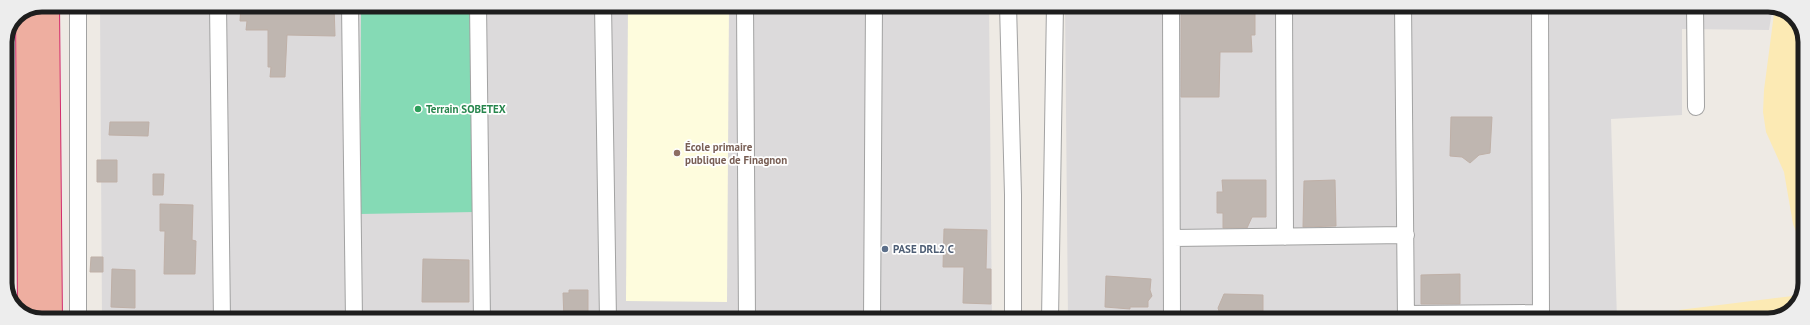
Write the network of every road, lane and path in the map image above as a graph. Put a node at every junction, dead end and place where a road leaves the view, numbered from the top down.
1 (48, 12) edge
2 (78, 12) edge
3 (218, 12) edge
4 (350, 12) edge
5 (478, 12) edge
6 (603, 12) edge
7 (745, 12) edge
8 (874, 12) edge
9 (1008, 12) edge
10 (1055, 12) edge
11 (1171, 12) edge
12 (1284, 12) edge
13 (1403, 12) edge
14 (1540, 12) edge
15 (1695, 12) edge
16 (27, 16) edge
17 (1696, 107) dead end
18 (1406, 235) junction
19 (1285, 237) junction
20 (1173, 238) junction
21 (29, 310) edge
22 (51, 313) edge
23 (78, 313) edge
24 (222, 313) edge
25 (354, 313) edge
26 (482, 313) edge
27 (608, 313) edge
28 (747, 313) edge
29 (872, 313) edge
30 (1014, 313) edge
31 (1050, 313) edge
32 (1172, 313) edge
33 (1406, 313) edge
34 (1541, 313) edge

1 - 22 highway
2 - 23 street
3 - 24 street
4 - 25 street
5 - 26 street
6 - 27 street
7 - 28 street
8 - 29 street
9 - 30 street
10 - 31 street
11 - 20 street
12 - 19 street
13 - 18 street
14 - 34 street
15 - 17 street
16 - 21 highway
18 - 19 street
18 - 33 street
19 - 20 street
20 - 32 street

